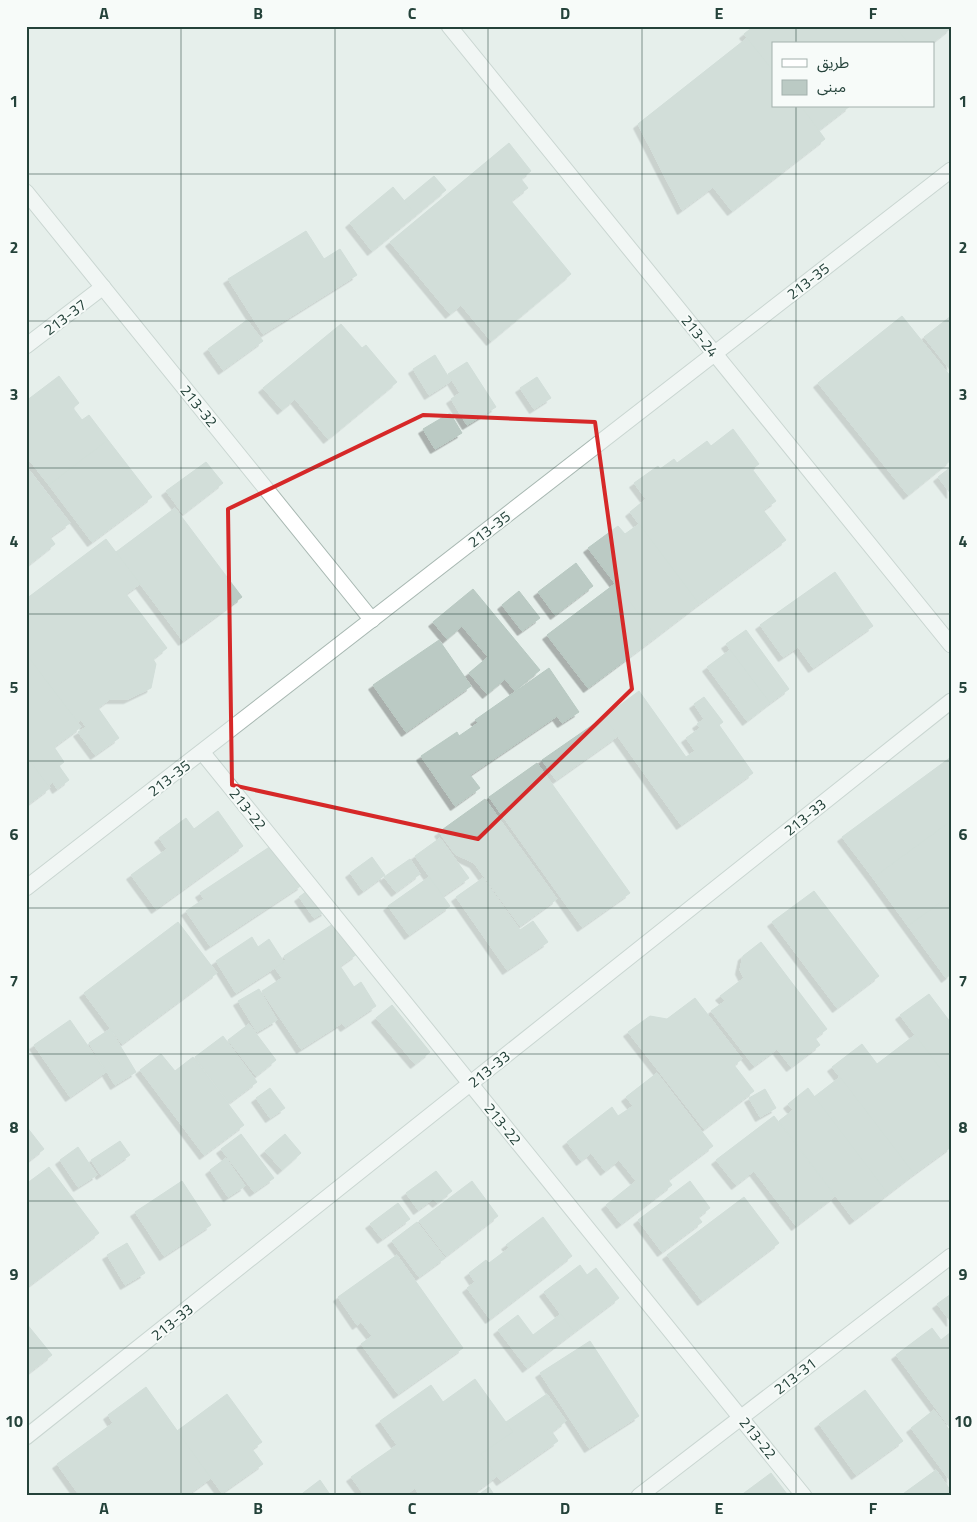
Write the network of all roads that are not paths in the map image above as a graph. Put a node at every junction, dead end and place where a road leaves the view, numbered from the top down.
1 (449, 26) edge
2 (951, 170) edge
3 (26, 192) edge
4 (104, 288) junction
5 (26, 346) edge
6 (714, 354) junction
7 (372, 620) junction
8 (951, 645) edge
9 (951, 700) edge
10 (202, 752) junction
11 (26, 888) edge
12 (471, 1084) junction
13 (951, 1256) edge
14 (741, 1418) junction
15 (26, 1438) edge
16 (639, 1496) edge
17 (804, 1496) edge

1 - 6 street, 213-24
2 - 6 street, 213-35
3 - 4 street, 213-32
4 - 5 street, 213-37
4 - 7 street, 213-32
6 - 7 street, 213-35
6 - 8 street, 213-24
7 - 10 street, 213-35
9 - 12 street, 213-33
10 - 11 street, 213-35
10 - 12 street, 213-22
12 - 14 street, 213-22
12 - 15 street, 213-33
13 - 14 street, 213-31
14 - 16 street, 213-31
14 - 17 street, 213-22

